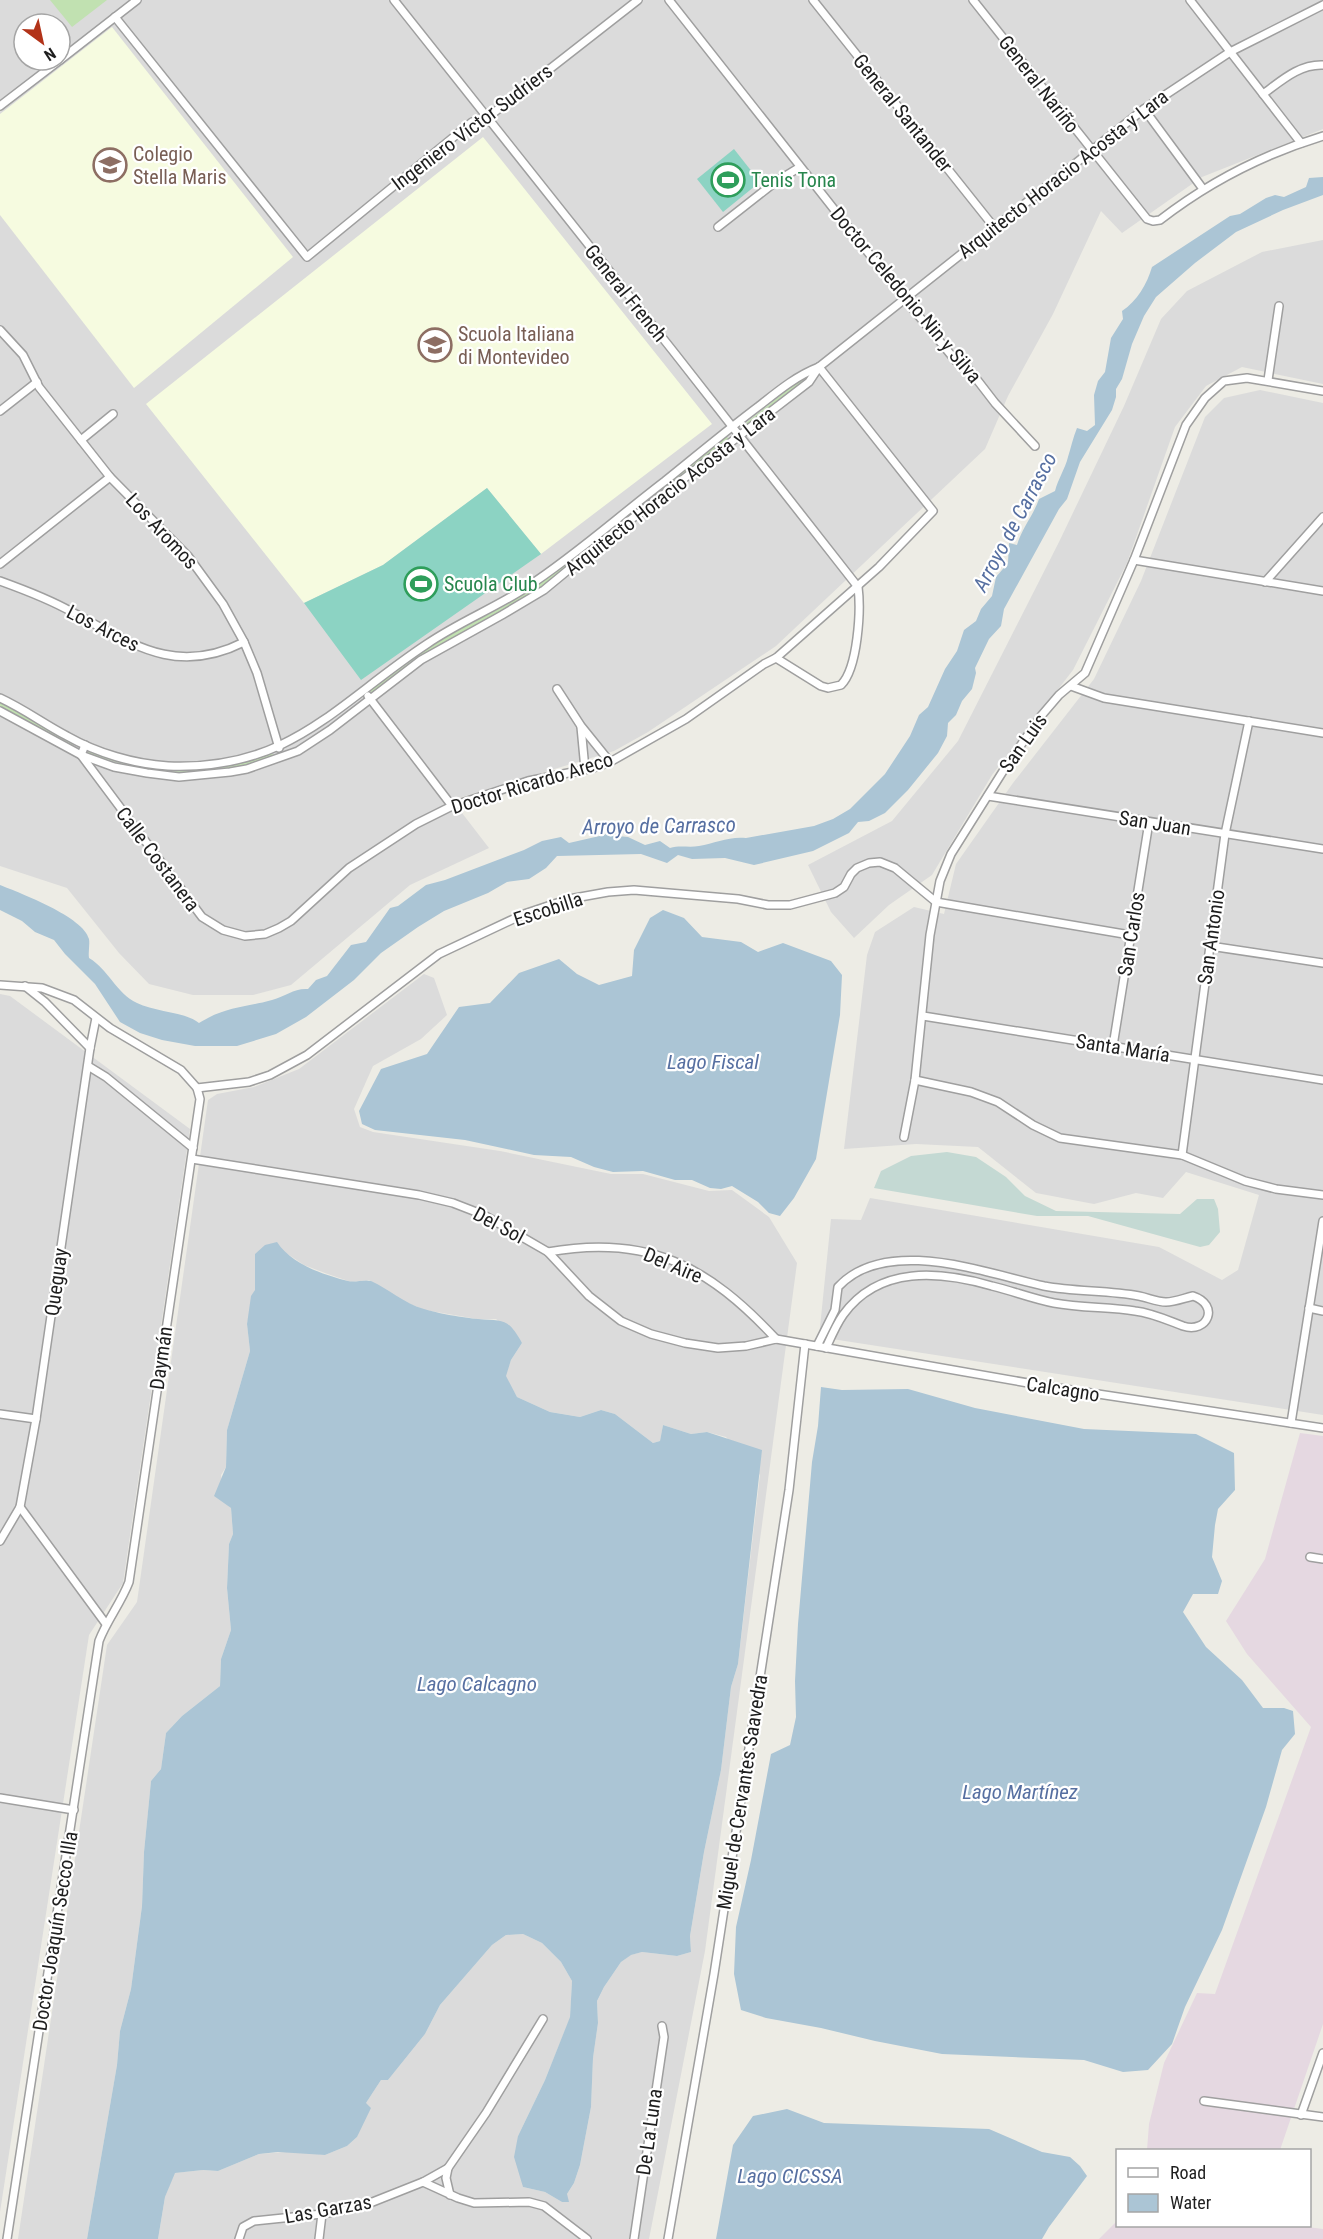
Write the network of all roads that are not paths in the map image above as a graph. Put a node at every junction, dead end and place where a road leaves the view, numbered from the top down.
1 (136, 0) edge
2 (393, 0) edge
3 (638, 0) edge
4 (669, 0) edge
5 (813, 0) edge
6 (973, 0) edge
7 (1190, 0) edge
8 (1323, 6) edge
9 (115, 17) junction
10 (72, 51) edge
11 (1230, 52) junction
12 (1323, 65) edge
13 (44, 72) edge
14 (1263, 94) junction
15 (0, 106) edge
16 (1144, 109) junction
17 (487, 118) junction
18 (1323, 136) edge
19 (1301, 143) junction
20 (1090, 150) junction
21 (800, 167) junction
22 (1203, 189) junction
23 (718, 227) dead end
24 (994, 227) junction
25 (904, 298) junction
26 (1278, 306) dead end
27 (0, 330) edge
28 (819, 367) junction
29 (1268, 381) junction
30 (37, 382) junction
31 (1323, 391) edge
32 (0, 411) edge
33 (113, 414) dead end
34 (733, 426) junction
35 (740, 436) junction
36 (81, 440) junction
37 (1035, 446) dead end
38 (110, 477) junction
39 (645, 497) junction
40 (651, 505) junction
41 (1323, 517) edge
42 (1134, 560) junction
43 (0, 564) edge
44 (0, 581) edge
45 (1265, 582) junction
46 (858, 587) junction
47 (1323, 591) edge
48 (244, 642) junction
49 (776, 658) junction
50 (1071, 686) junction
51 (557, 690) dead end
52 (364, 691) junction
53 (0, 698) edge
54 (371, 699) junction
55 (0, 711) edge
56 (1249, 722) junction
57 (581, 726) junction
58 (1323, 733) edge
59 (85, 745) junction
60 (279, 747) junction
61 (81, 755) junction
62 (282, 757) junction
63 (610, 762) junction
64 (585, 769) junction
65 (988, 796) junction
66 (452, 806) junction
67 (1149, 822) junction
68 (1225, 834) junction
69 (1323, 849) edge
70 (936, 902) junction
71 (265, 934) joint
72 (1131, 935) junction
73 (1210, 946) junction
74 (1323, 963) edge
75 (0, 985) edge
76 (25, 986) junction
77 (923, 1016) junction
78 (96, 1018) junction
79 (1113, 1046) junction
80 (90, 1048) junction
81 (1195, 1059) junction
82 (88, 1065) junction
83 (915, 1080) junction
84 (1323, 1080) edge
85 (197, 1088) junction
86 (904, 1137) dead end
87 (193, 1148) junction
88 (1182, 1155) junction
89 (192, 1159) junction
90 (1323, 1195) edge
91 (1323, 1221) edge
92 (548, 1252) junction
93 (948, 1262) junction
94 (946, 1276) junction
95 (1072, 1291) junction
96 (1069, 1306) junction
97 (1309, 1308) junction
98 (1323, 1311) edge
99 (776, 1339) junction
100 (805, 1344) junction
101 (817, 1346) junction
102 (826, 1348) junction
103 (0, 1414) edge
104 (36, 1419) junction
105 (1291, 1423) junction
106 (1323, 1428) edge
107 (20, 1507) junction
108 (0, 1541) edge
109 (1310, 1557) dead end
110 (1323, 1559) edge
111 (106, 1624) junction
112 (0, 1798) edge
113 (74, 1810) junction
114 (543, 2019) dead end
115 (662, 2025) dead end
116 (1323, 2053) edge
117 (1204, 2101) dead end
118 (1302, 2115) junction
119 (1323, 2117) edge
120 (448, 2168) junction
121 (423, 2182) junction
122 (450, 2195) junction
123 (322, 2214) junction
124 (5, 2236) edge
125 (239, 2239) edge
126 (318, 2239) edge
127 (587, 2239) edge
128 (634, 2239) edge
129 (668, 2239) edge

1 - 9 street
2 - 17 street, General French
3 - 17 street, Ingeniero Víctor Sudriers
4 - 21 street, Doctor Celedonio Nin y Silva
5 - 24 street, General Santander
6 - 20 street, General Nariño
7 - 11 street
8 - 11 street, Arquitecto Horacio Acosta y Lara
9 - 10 street
9 - 17 street, Ingeniero Víctor Sudriers
11 - 14 street
11 - 16 street, Arquitecto Horacio Acosta y Lara
12 - 14 street
13 - 15 street
14 - 19 street
16 - 20 street, Arquitecto Horacio Acosta y Lara
16 - 22 street
17 - 34 street, General French
18 - 19 street
19 - 22 street
20 - 22 street, General Nariño
20 - 24 street, Arquitecto Horacio Acosta y Lara
21 - 23 street
21 - 25 street, Doctor Celedonio Nin y Silva
24 - 25 street, Arquitecto Horacio Acosta y Lara
25 - 28 street, Arquitecto Horacio Acosta y Lara
25 - 37 street, Doctor Celedonio Nin y Silva
26 - 29 street
27 - 30 street, Los Aromos
28 - 34 street, Arquitecto Horacio Acosta y Lara
28 - 35 street, Arquitecto Horacio Acosta y Lara
28 - 46 street, Doctor Ricardo Areco
29 - 31 street
29 - 42 street, San Luis
30 - 32 street
30 - 36 street, Los Aromos
33 - 36 street
34 - 35 street, General French
34 - 39 street, Arquitecto Horacio Acosta y Lara
35 - 40 street, Arquitecto Horacio Acosta y Lara
35 - 46 street, General French
36 - 38 street, Los Aromos
38 - 43 street
38 - 48 street, Los Aromos
39 - 40 street
39 - 52 street, Arquitecto Horacio Acosta y Lara
40 - 54 street, Arquitecto Horacio Acosta y Lara
41 - 45 street
42 - 45 street
42 - 50 street, San Luis
44 - 48 street, Los Arces
45 - 47 street
46 - 49 street, Doctor Ricardo Areco
46 - 49 street
48 - 60 street, Los Aromos
49 - 63 street, Doctor Ricardo Areco
50 - 56 street
50 - 65 street, San Luis
51 - 57 street
52 - 54 street
52 - 60 street, Arquitecto Horacio Acosta y Lara
53 - 59 street, Arquitecto Horacio Acosta y Lara
54 - 62 street, Arquitecto Horacio Acosta y Lara
54 - 66 street
55 - 61 street, Arquitecto Horacio Acosta y Lara
56 - 58 street
56 - 68 street, San Antonio
57 - 63 street
57 - 64 street
59 - 60 street, Arquitecto Horacio Acosta y Lara
59 - 61 street
60 - 62 street, Los Aromos
61 - 62 street, Arquitecto Horacio Acosta y Lara
61 - 71 street, Calle Costanera
63 - 64 street, Doctor Ricardo Areco
64 - 66 street, Doctor Ricardo Areco
65 - 67 street, San Juan
65 - 70 street, San Luis
66 - 71 street, Doctor Ricardo Areco
67 - 68 street, San Juan
67 - 72 street, San Carlos
68 - 69 street, San Juan
68 - 73 street, San Antonio
70 - 72 street
70 - 77 street, San Luis
70 - 85 street, Escobilla
72 - 79 street, San Carlos
73 - 74 street
73 - 81 street, San Antonio
75 - 76 street
76 - 78 street
76 - 80 street
77 - 79 street, Santa María
77 - 83 street, San Luis
78 - 80 street, Queguay
78 - 85 street
79 - 81 street, Santa María
80 - 82 street, Queguay
81 - 84 street, Santa María
81 - 88 street, San Antonio
82 - 87 street
82 - 104 street, Queguay
83 - 86 street, San Luis
83 - 88 street
85 - 87 street, Daymán
87 - 89 street, Daymán
88 - 90 street
89 - 92 street, Del Sol
89 - 111 street, Daymán
91 - 97 street
92 - 99 street, Del Aire
92 - 99 street, Del Sol
93 - 94 street
93 - 95 street
93 - 101 street
94 - 96 street
94 - 102 street
95 - 96 street
95 - 96 street
97 - 98 street
97 - 105 street
99 - 100 street, Calcagno
100 - 101 street, Calcagno
100 - 129 street, Miguel de Cervantes Saavedra
101 - 102 street, Calcagno
102 - 105 street, Calcagno
103 - 104 street
104 - 107 street, Queguay
105 - 106 street, Calcagno
107 - 108 street, Queguay
107 - 111 street
109 - 110 street
111 - 113 street, Doctor Joaquín Secco Illa
112 - 113 street
113 - 124 street, Doctor Joaquín Secco Illa
114 - 120 street
115 - 128 street, De La Luna
116 - 118 street
117 - 118 street
118 - 119 street
120 - 121 street, Las Garzas
120 - 122 street
121 - 122 street
121 - 123 street, Las Garzas
122 - 127 street
123 - 125 street, Las Garzas
123 - 126 street

